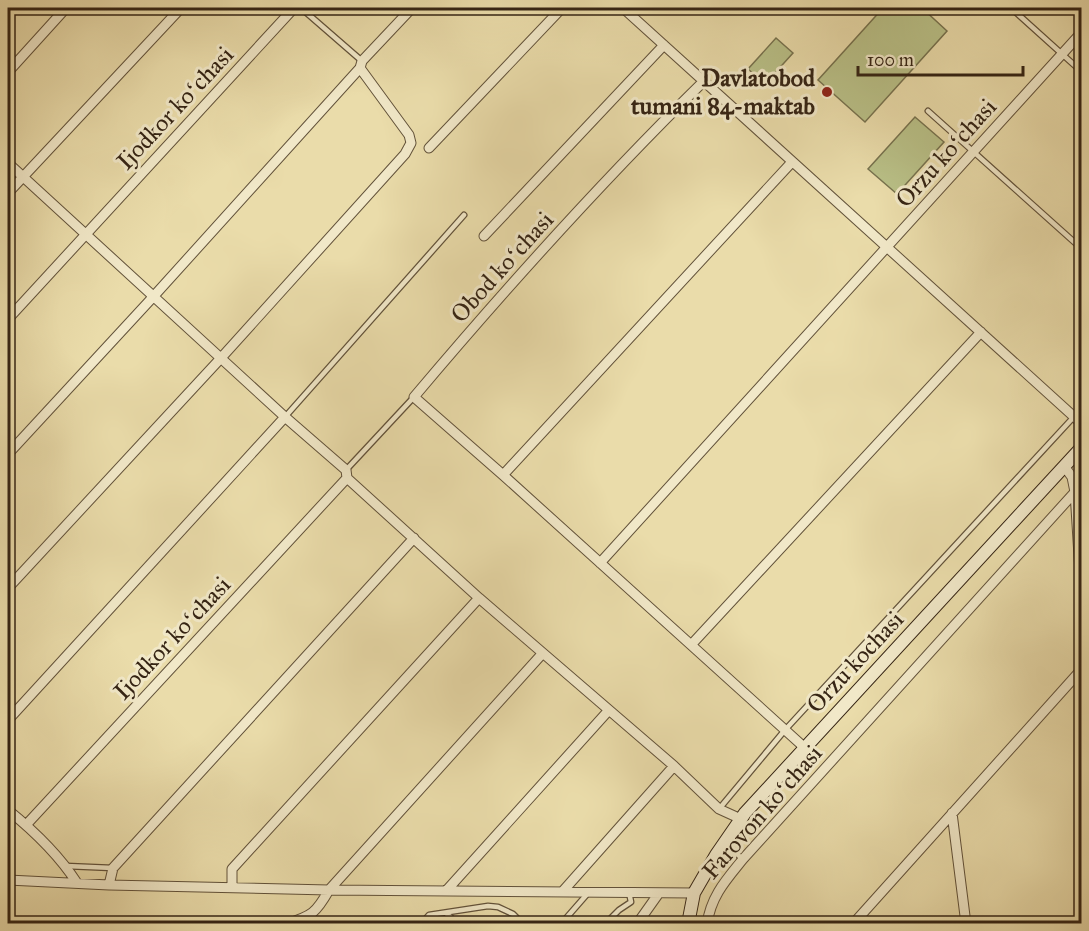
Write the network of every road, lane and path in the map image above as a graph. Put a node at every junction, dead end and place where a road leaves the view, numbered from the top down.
1 (66, 8) edge
2 (181, 8) edge
3 (294, 8) edge
4 (302, 8) edge
5 (412, 8) edge
6 (562, 8) edge
7 (623, 8) edge
8 (1011, 8) edge
9 (1082, 32) edge
10 (664, 45) junction
11 (1062, 54) junction
12 (361, 65) junction
13 (8, 72) edge
14 (1082, 72) edge
15 (705, 81) junction
16 (928, 111) dead end
17 (429, 148) dead end
18 (974, 151) junction
19 (792, 162) junction
20 (8, 163) edge
21 (23, 177) junction
22 (8, 193) edge
23 (464, 215) dead end
24 (85, 235) junction
25 (484, 236) dead end
26 (888, 247) junction
27 (1082, 249) edge
28 (153, 297) junction
29 (8, 319) edge
30 (981, 332) junction
31 (221, 358) junction
32 (414, 397) junction
33 (1079, 416) edge
34 (285, 417) junction
35 (1082, 447) edge
36 (8, 454) edge
37 (1064, 466) junction
38 (346, 474) junction
39 (503, 475) junction
40 (1075, 492) junction
41 (1079, 517) edge
42 (414, 538) junction
43 (600, 563) junction
44 (8, 588) edge
45 (479, 598) junction
46 (1082, 604) edge
47 (691, 645) junction
48 (542, 654) junction
49 (1082, 662) edge
50 (1081, 670) edge
51 (1082, 677) edge
52 (609, 710) junction
53 (8, 720) edge
54 (785, 730) junction
55 (805, 748) junction
56 (674, 766) junction
57 (719, 809) junction
58 (8, 810) edge
59 (952, 813) junction
60 (741, 819) junction
61 (26, 825) junction
62 (723, 844) junction
63 (743, 859) junction
64 (66, 866) junction
65 (113, 868) junction
66 (8, 880) edge
67 (77, 883) junction
68 (109, 885) junction
69 (232, 887) junction
70 (329, 890) junction
71 (446, 891) junction
72 (563, 891) junction
73 (589, 892) junction
74 (629, 892) junction
75 (659, 893) junction
76 (694, 893) junction
77 (446, 913) junction
78 (286, 924) edge
79 (421, 924) edge
80 (458, 924) edge
81 (523, 924) edge
82 (561, 924) edge
83 (605, 924) edge
84 (637, 924) edge
85 (688, 924) edge
86 (707, 924) edge
87 (853, 924) edge
88 (966, 924) edge

1 - 13 street
2 - 21 street
3 - 24 street, Ijodkor koʻchasi
4 - 12 lane
5 - 12 street
6 - 17 street
7 - 10 street
8 - 11 lane
9 - 11 street, Orzu koʻchasi
10 - 15 street
10 - 25 street
11 - 14 lane
11 - 18 street, Orzu koʻchasi
12 - 28 street
12 - 31 street
15 - 19 street
15 - 32 street, Obod koʻchasi
16 - 18 lane
18 - 26 street, Orzu koʻchasi
18 - 27 lane
19 - 26 street
19 - 39 street
20 - 21 street
21 - 22 street
21 - 24 street
23 - 34 lane
24 - 28 street
24 - 29 street, Ijodkor koʻchasi
26 - 30 street
26 - 43 street
28 - 31 street
28 - 36 street
30 - 33 street
30 - 47 street
31 - 34 street
31 - 44 street
32 - 38 lane
32 - 39 street
33 - 54 lane
34 - 38 street
34 - 53 street
35 - 37 main road, Orzu kochasi
37 - 40 street
37 - 55 main road, Orzu kochasi
38 - 42 street
38 - 61 street, Ijodkor koʻchasi
39 - 43 street
40 - 41 street
40 - 63 street, Farovon koʻchasi
41 - 46 street
42 - 45 street
42 - 65 street
43 - 47 street
45 - 48 street
45 - 69 street
47 - 54 street
48 - 52 street
48 - 70 street
49 - 50 street
50 - 51 street
50 - 59 street
52 - 56 street
52 - 71 street
54 - 55 street
54 - 57 lane
55 - 60 main road, Orzu kochasi
56 - 57 street
56 - 72 street
57 - 60 street
58 - 61 street
59 - 87 street
59 - 88 street
60 - 62 main road, Orzu kochasi
61 - 64 street
62 - 63 lane
62 - 76 main road, Orzu kochasi
63 - 86 street, Farovon koʻchasi
64 - 65 lane
64 - 67 street
65 - 68 street
66 - 67 street
67 - 68 street
68 - 69 street
69 - 70 street
70 - 71 street
70 - 78 street
71 - 72 street
72 - 73 street
73 - 74 street
73 - 82 lane
74 - 75 street
74 - 83 lane
75 - 76 street
75 - 84 street
76 - 85 main road, Orzu kochasi
77 - 79 lane
77 - 80 lane
77 - 81 lane

